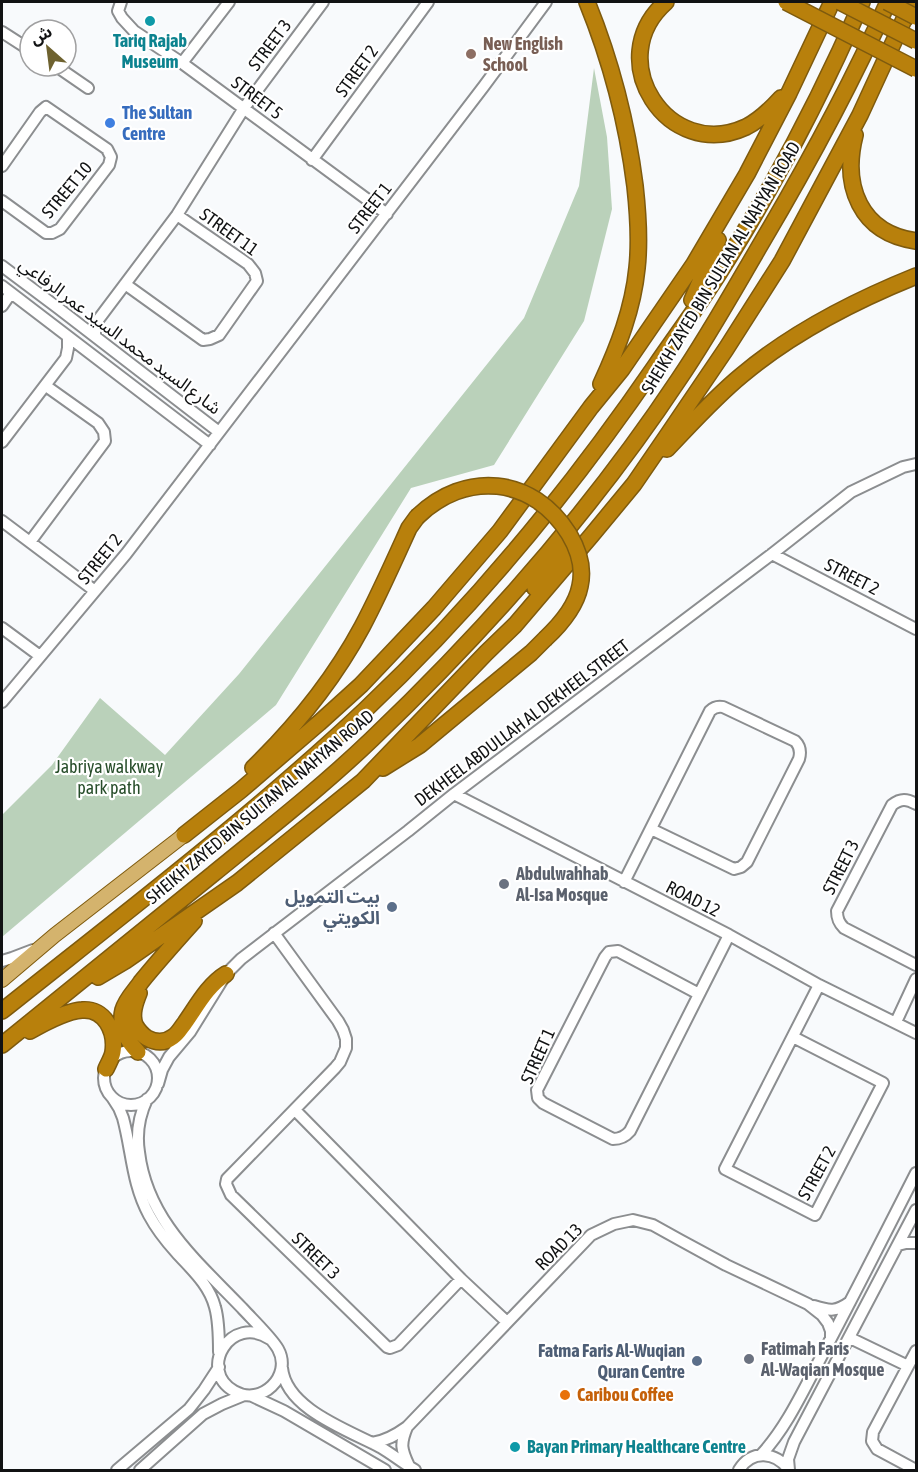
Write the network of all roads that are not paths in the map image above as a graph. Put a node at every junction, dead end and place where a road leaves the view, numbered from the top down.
1 (121, 2) edge
2 (229, 2) edge
3 (323, 2) edge
4 (428, 2) edge
5 (546, 2) edge
6 (587, 2) edge
7 (666, 2) edge
8 (785, 2) edge
9 (832, 2) edge
10 (840, 2) edge
11 (862, 2) edge
12 (887, 2) edge
13 (912, 2) edge
14 (916, 16) edge
15 (2, 32) edge
16 (916, 41) edge
17 (18, 42) edge
18 (182, 63) junction
19 (916, 69) edge
20 (73, 78) edge
21 (795, 82) junction
22 (88, 88) dead end
23 (244, 108) junction
24 (860, 115) junction
25 (312, 160) junction
26 (2, 166) edge
27 (747, 174) junction
28 (2, 201) edge
29 (177, 214) junction
30 (387, 214) junction
31 (916, 241) edge
32 (2, 266) edge
33 (2, 274) edge
34 (916, 276) edge
35 (125, 284) junction
36 (2, 286) edge
37 (11, 293) junction
38 (2, 306) edge
39 (58, 308) junction
40 (98, 320) junction
41 (81, 326) junction
42 (677, 334) junction
43 (95, 336) junction
44 (68, 337) junction
45 (87, 351) junction
46 (66, 358) junction
47 (45, 386) junction
48 (591, 407) junction
49 (219, 432) junction
50 (2, 442) edge
51 (210, 445) junction
52 (916, 464) edge
53 (634, 484) junction
54 (591, 500) junction
55 (2, 521) edge
56 (30, 542) junction
57 (772, 554) junction
58 (95, 591) junction
59 (2, 628) edge
60 (916, 629) edge
61 (486, 653) junction
62 (40, 656) junction
63 (2, 702) edge
64 (363, 780) junction
65 (454, 794) junction
66 (916, 804) edge
67 (651, 829) junction
68 (184, 835) junction
69 (624, 882) junction
70 (207, 905) junction
71 (274, 933) junction
72 (55, 935) junction
73 (729, 935) junction
74 (2, 960) edge
75 (916, 965) edge
76 (226, 974) junction
77 (145, 977) junction
78 (916, 979) edge
79 (2, 980) edge
80 (819, 985) junction
81 (68, 992) junction
82 (699, 994) junction
83 (2, 1011) edge
84 (896, 1022) junction
85 (916, 1032) edge
86 (793, 1037) junction
87 (178, 1045) junction
88 (2, 1046) edge
89 (143, 1054) junction
90 (106, 1069) junction
91 (158, 1084) junction
92 (112, 1097) junction
93 (147, 1099) junction
94 (295, 1110) junction
95 (916, 1173) edge
96 (916, 1210) edge
97 (910, 1221) junction
98 (916, 1238) edge
99 (916, 1243) edge
100 (898, 1245) junction
101 (461, 1279) junction
102 (850, 1302) junction
103 (808, 1304) junction
104 (507, 1322) junction
105 (831, 1338) junction
106 (850, 1338) junction
107 (270, 1339) junction
108 (916, 1354) edge
109 (219, 1362) junction
110 (282, 1365) junction
111 (908, 1366) junction
112 (248, 1395) junction
113 (793, 1408) junction
114 (810, 1412) junction
115 (407, 1427) junction
116 (372, 1443) junction
117 (761, 1455) junction
118 (412, 1469) edge
119 (117, 1470) edge
120 (140, 1470) edge
121 (386, 1470) edge
122 (739, 1470) edge
123 (789, 1470) edge
124 (916, 1470) edge

1 - 18 street, STREET 5
2 - 18 street
3 - 23 street, STREET 3
4 - 25 street, STREET 2
5 - 30 street, STREET 1
6 - 48 highway
7 - 21 highway
8 - 19 highway, bridge
9 - 21 highway
10 - 16 highway, bridge
11 - 42 highway, SHEIKH ZAYED BIN SULTAN AL NAHYAN ROAD
12 - 14 highway, bridge
12 - 54 highway, SHEIKH ZAYED BIN SULTAN AL NAHYAN ROAD
13 - 24 highway
15 - 17 street
18 - 23 street, STREET 5
20 - 22 street
21 - 27 highway
23 - 25 street, STREET 5
23 - 29 street, STREET 11
24 - 31 highway
24 - 53 highway
25 - 30 street, STREET 5
26 - 28 street, STREET 10
27 - 42 highway
27 - 48 highway
29 - 35 street, STREET 11
29 - 35 street, STREET 11
30 - 49 street, STREET 1
32 - 39 street, شارع السيد محمد السيد عمر الرفاعي
33 - 39 street
34 - 53 highway
35 - 40 street, STREET 11
36 - 37 street, شارع السيد محمد السيد عمر الرفاعي
37 - 38 street
37 - 44 street, شارع السيد محمد السيد عمر الرفاعي
39 - 41 street, شارع السيد محمد السيد عمر الرفاعي
40 - 41 street
40 - 43 street, STREET 11
41 - 43 street, شارع السيد محمد السيد عمر الرفاعي
42 - 83 highway, SHEIKH ZAYED BIN SULTAN AL NAHYAN ROAD
43 - 49 street, شارع السيد محمد السيد عمر الرفاعي
44 - 45 street, شارع السيد محمد السيد عمر الرفاعي
44 - 46 street
45 - 46 street
45 - 51 street, شارع السيد محمد السيد عمر الرفاعي
46 - 47 street
47 - 50 street
47 - 56 street
48 - 68 highway
49 - 51 street, STREET 2
51 - 58 street, STREET 2
52 - 57 street, DEKHEEL ABDULLAH AL DEKHEEL STREET
53 - 61 highway
54 - 61 highway
54 - 81 highway, SHEIKH ZAYED BIN SULTAN AL NAHYAN ROAD
55 - 56 street
56 - 58 street
57 - 60 street, STREET 2
57 - 65 street, DEKHEEL ABDULLAH AL DEKHEEL STREET
58 - 62 street, STREET 2
59 - 62 street
61 - 64 highway
62 - 63 street, STREET 2
64 - 68 highway, bridge
64 - 70 highway
65 - 69 street, ROAD 12
65 - 71 street, DEKHEEL ABDULLAH AL DEKHEEL STREET
66 - 75 street, STREET 3
67 - 67 street
67 - 69 street
68 - 72 main road
69 - 73 street, ROAD 12
70 - 77 highway
70 - 81 highway
71 - 76 street, DEKHEEL ABDULLAH AL DEKHEEL STREET
71 - 94 street, STREET 3
72 - 74 street
72 - 79 main road
73 - 80 street, ROAD 12
73 - 82 street, STREET 1
76 - 77 highway
76 - 87 street, DEKHEEL ABDULLAH AL DEKHEEL STREET
77 - 89 highway
78 - 84 street
80 - 84 street, ROAD 12
80 - 86 street, STREET 2
81 - 88 highway, SHEIKH ZAYED BIN SULTAN AL NAHYAN ROAD
82 - 82 street, STREET 1
84 - 85 street, ROAD 12
86 - 86 street, STREET 2
87 - 89 street, DEKHEEL ABDULLAH AL DEKHEEL STREET
87 - 91 street, DEKHEEL ABDULLAH AL DEKHEEL STREET
88 - 90 highway
89 - 90 street
89 - 91 street
90 - 92 street
91 - 93 street
92 - 93 street
92 - 109 street
93 - 107 street
94 - 101 street
94 - 101 street, STREET 3
95 - 102 street
96 - 97 street
97 - 98 street
97 - 100 street
99 - 100 street
100 - 106 street
101 - 104 street
102 - 103 street, ROAD 13
102 - 105 street
103 - 104 street, ROAD 13
103 - 105 street, ROAD 13
104 - 115 street, ROAD 13
105 - 113 street
106 - 111 street
106 - 114 street
107 - 109 street
107 - 110 street
108 - 111 street
109 - 112 street
109 - 119 street
110 - 112 street
110 - 116 street
111 - 124 street
112 - 120 street
112 - 121 street
113 - 114 street
113 - 117 street
114 - 123 street
115 - 116 street, ROAD 13
115 - 118 street
116 - 118 street
117 - 122 street
117 - 123 street

